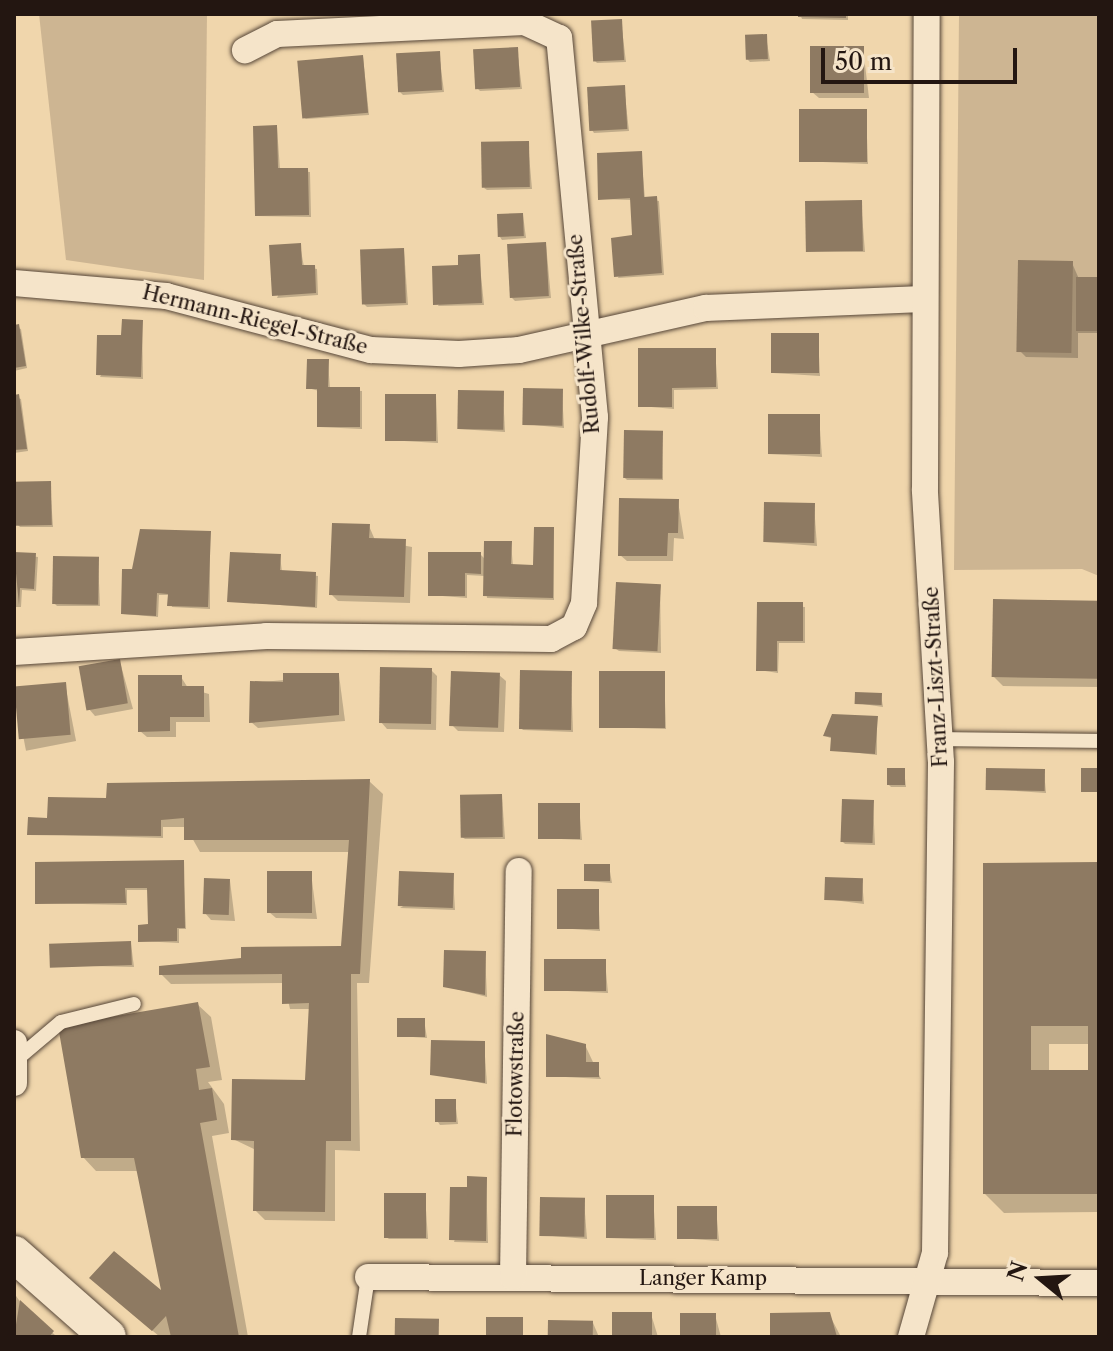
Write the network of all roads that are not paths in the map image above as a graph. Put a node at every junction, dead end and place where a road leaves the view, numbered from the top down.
1 (927, 14) edge
2 (245, 50) dead end
3 (14, 283) edge
4 (922, 299) junction
5 (585, 335) junction
6 (14, 652) edge
7 (940, 739) junction
8 (1099, 741) edge
9 (519, 871) dead end
10 (134, 1004) dead end
11 (15, 1062) edge
12 (14, 1254) edge
13 (368, 1277) joint
14 (513, 1277) junction
15 (928, 1281) junction
16 (1099, 1283) edge
17 (108, 1337) edge
18 (359, 1337) edge
19 (911, 1337) edge

1 - 4 street, Franz-Liszt-Straße
2 - 5 street, Rudolf-Wilke-Straße
3 - 5 street, Hermann-Riegel-Straße
4 - 5 street, Hermann-Riegel-Straße
4 - 7 street, Franz-Liszt-Straße
5 - 6 street, Rudolf-Wilke-Straße
7 - 8 lane
7 - 15 street, Franz-Liszt-Straße
9 - 14 street, Flotowstraße
10 - 11 lane
12 - 17 main road
13 - 14 street, Langer Kamp
13 - 18 lane, Langer Kamp
14 - 15 street, Langer Kamp
15 - 16 street, Langer Kamp
15 - 19 street, Franz-Liszt-Straße

